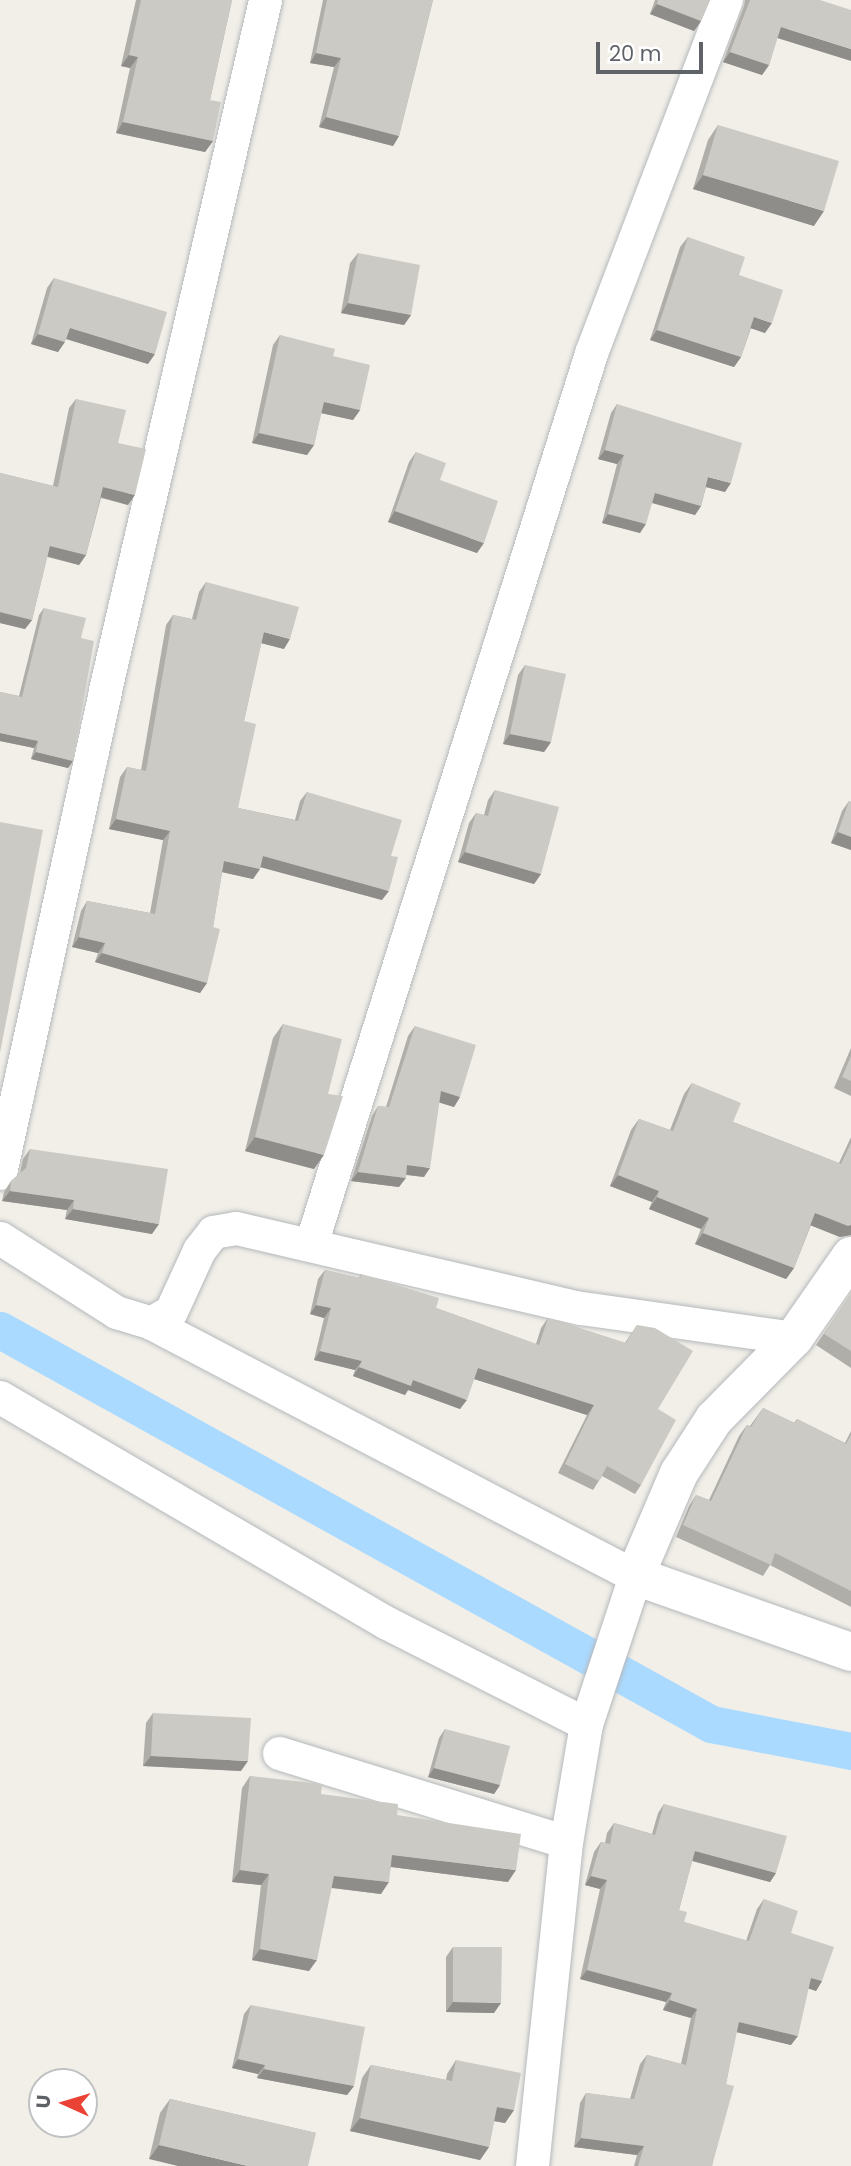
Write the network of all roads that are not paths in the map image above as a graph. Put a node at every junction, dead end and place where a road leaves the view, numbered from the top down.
1 (265, 0) edge
2 (726, 0) edge
3 (0, 1173) edge
4 (0, 1238) edge
5 (311, 1244) junction
6 (851, 1256) edge
7 (151, 1323) junction
8 (794, 1338) junction
9 (0, 1396) edge
10 (635, 1576) junction
11 (851, 1652) edge
12 (586, 1724) junction
13 (279, 1753) dead end
14 (566, 1842) junction
15 (532, 2166) edge

1 - 3 street
2 - 5 street
4 - 7 street
5 - 7 street
5 - 8 street
6 - 8 street
7 - 10 street
8 - 10 street
9 - 12 street
10 - 11 street
10 - 12 street
12 - 14 street
13 - 14 street
14 - 15 street

